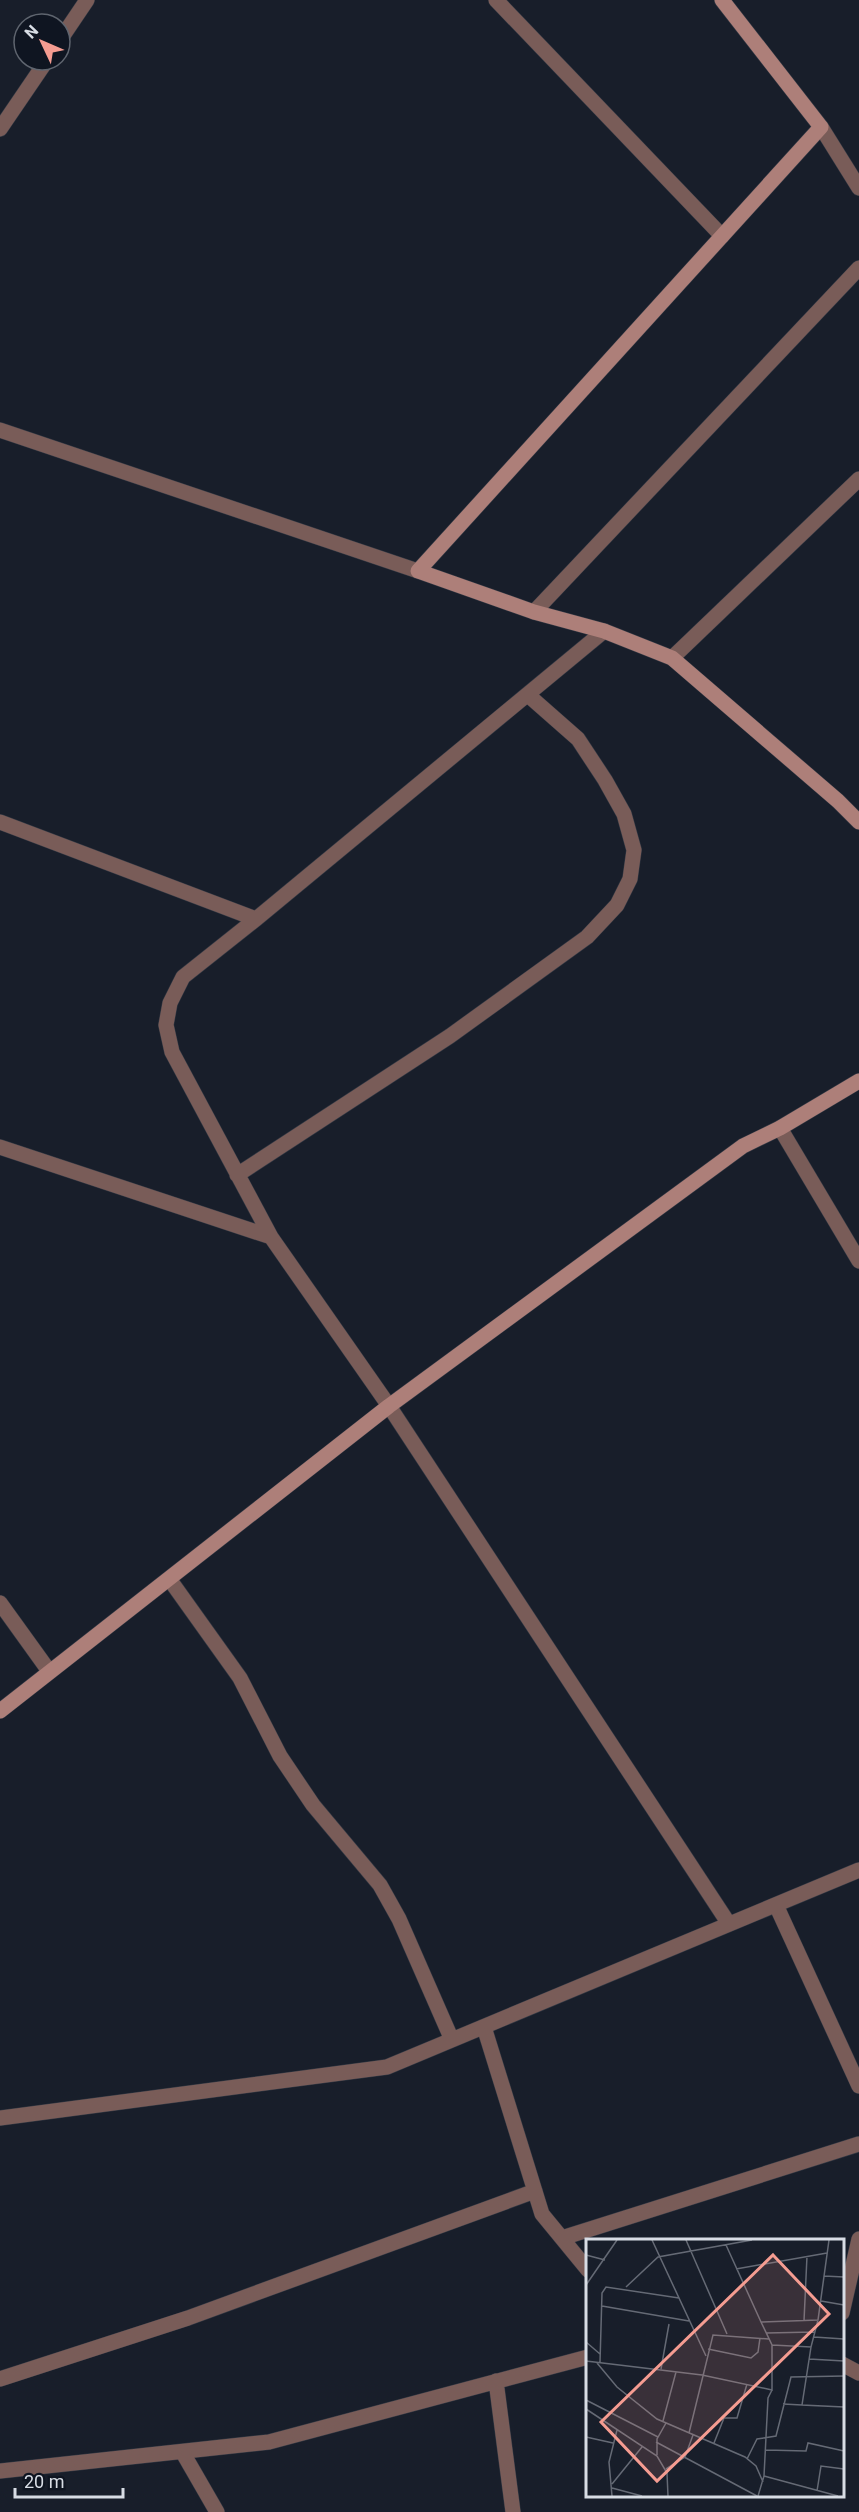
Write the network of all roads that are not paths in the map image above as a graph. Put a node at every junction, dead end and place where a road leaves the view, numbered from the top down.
1 (87, 0) edge
2 (496, 0) edge
3 (722, 0) edge
4 (72, 22) edge
5 (39, 72) edge
6 (821, 127) junction
7 (0, 129) edge
8 (859, 188) edge
9 (722, 236) junction
10 (859, 268) edge
11 (0, 430) edge
12 (859, 479) edge
13 (418, 571) junction
14 (534, 612) junction
15 (604, 631) junction
16 (672, 658) junction
17 (528, 695) junction
18 (0, 822) edge
19 (859, 822) edge
20 (256, 919) junction
21 (859, 1081) edge
22 (780, 1128) junction
23 (0, 1147) edge
24 (237, 1175) junction
25 (271, 1237) junction
26 (859, 1261) edge
27 (389, 1406) junction
28 (170, 1580) junction
29 (0, 1604) edge
30 (49, 1671) junction
31 (0, 1711) edge
32 (859, 1870) edge
33 (776, 1905) junction
34 (729, 1924) junction
35 (483, 2027) junction
36 (452, 2040) junction
37 (859, 2086) edge
38 (0, 2118) edge
39 (859, 2144) edge
40 (535, 2191) junction
41 (562, 2238) junction
42 (859, 2239) edge
43 (586, 2268) edge
44 (844, 2308) edge
45 (586, 2358) edge
46 (844, 2365) edge
47 (859, 2373) edge
48 (0, 2379) edge
49 (496, 2381) junction
50 (183, 2453) junction
51 (0, 2471) edge
52 (217, 2512) edge
53 (513, 2512) edge

1 - 4 street
2 - 9 street
3 - 6 main road
5 - 7 street
6 - 8 street
6 - 9 main road
9 - 13 main road
10 - 14 street
11 - 13 street
12 - 16 street
13 - 14 main road
14 - 15 main road
15 - 16 main road
15 - 17 street
16 - 19 main road
17 - 20 street
17 - 24 street
18 - 20 street
20 - 24 street
21 - 22 main road
22 - 26 street
22 - 27 main road
23 - 25 street
24 - 25 street
25 - 27 street
27 - 28 main road
27 - 34 street
28 - 30 main road
28 - 36 street
29 - 30 street
30 - 31 main road
32 - 33 street
33 - 34 street
33 - 37 street
34 - 35 street
35 - 36 street
35 - 40 street
36 - 38 street
39 - 41 street
40 - 41 street
40 - 48 street
41 - 43 street
42 - 44 street
45 - 49 street
46 - 47 street
49 - 50 street
49 - 53 street
50 - 51 street
50 - 52 street

